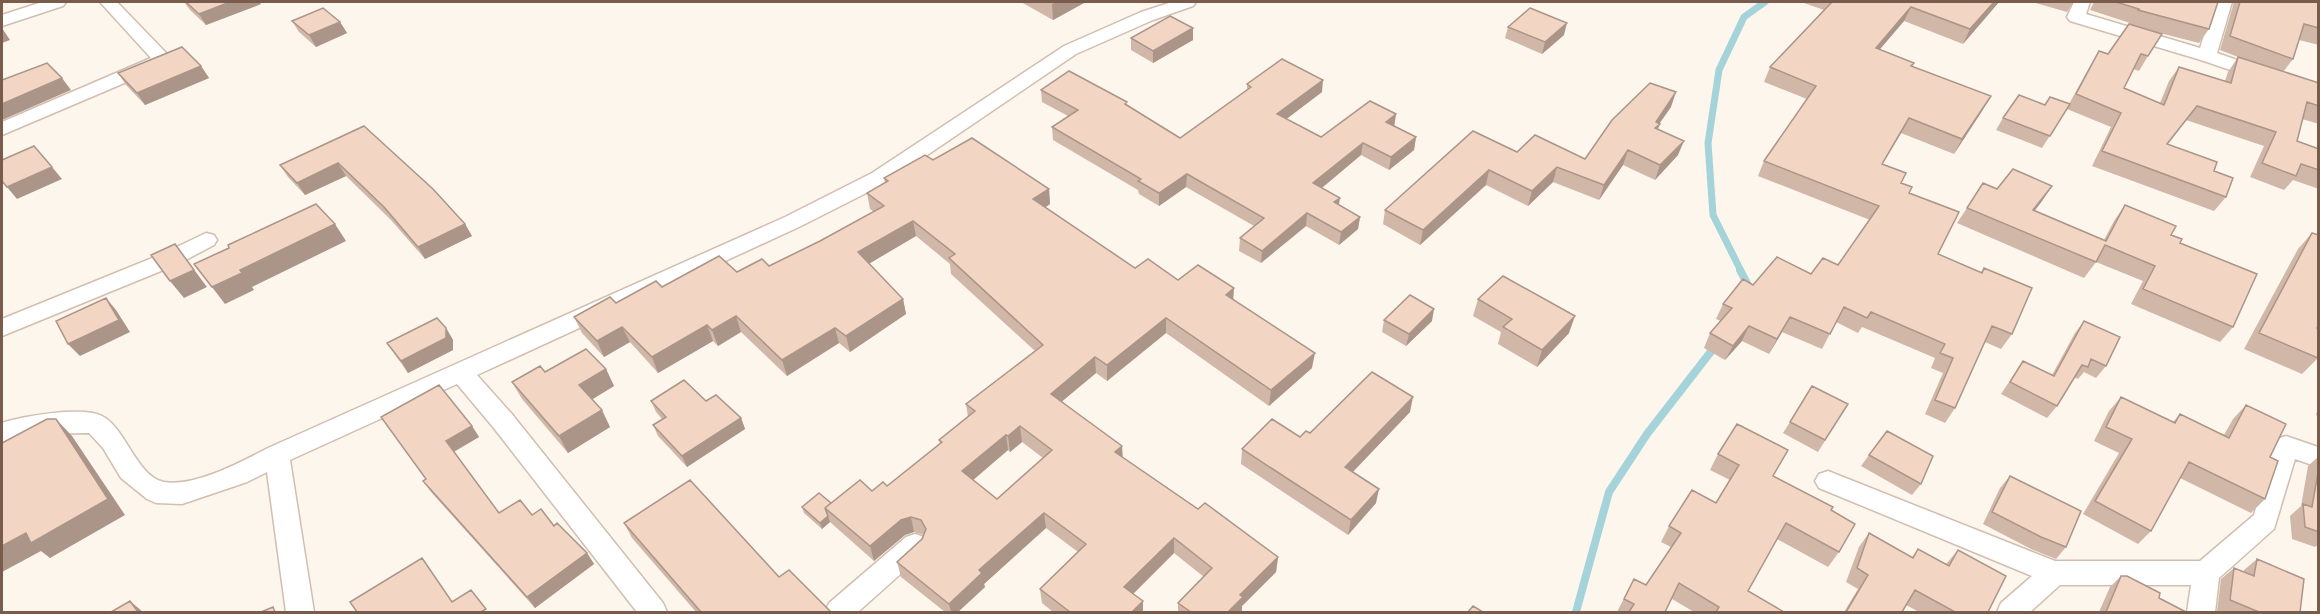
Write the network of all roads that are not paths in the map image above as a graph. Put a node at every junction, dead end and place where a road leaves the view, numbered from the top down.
1 (57, 2) edge
2 (108, 2) edge
3 (1187, 2) edge
4 (2082, 2) edge
5 (2224, 2) edge
6 (2, 21) edge
7 (2207, 56) junction
8 (2319, 94) edge
9 (2, 129) edge
10 (206, 240) dead end
11 (2, 328) edge
12 (461, 373) junction
13 (2, 433) edge
14 (277, 455) junction
15 (2319, 457) edge
16 (1828, 481) dead end
17 (915, 545) edge
18 (2054, 573) junction
19 (2206, 573) junction
20 (300, 612) edge
21 (653, 612) edge
22 (839, 612) edge
23 (2011, 612) edge
24 (2201, 612) edge

1 - 6 street
2 - 9 street
3 - 12 street
4 - 7 street
5 - 7 street
7 - 8 street
10 - 11 street
12 - 14 street
12 - 21 street
13 - 14 street
14 - 20 street
15 - 19 street
16 - 18 street
17 - 22 street
18 - 19 street
18 - 23 street
19 - 24 street

